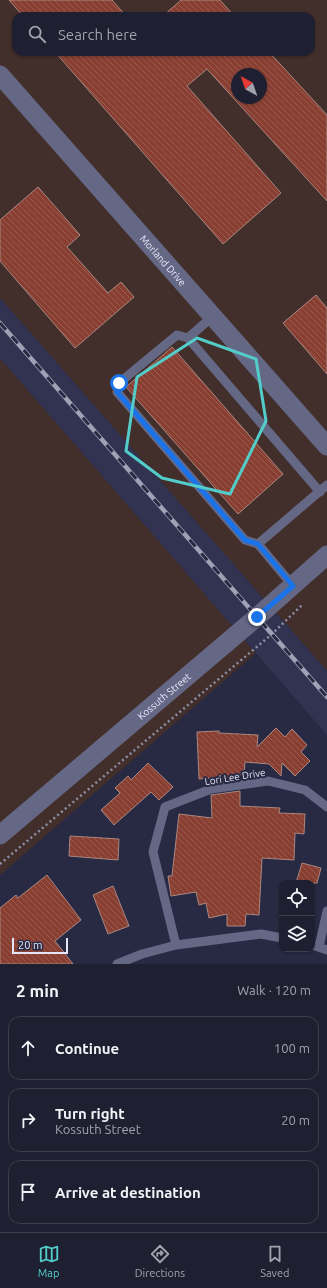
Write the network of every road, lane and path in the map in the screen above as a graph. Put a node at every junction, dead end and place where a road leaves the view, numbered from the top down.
1 (0, 75) edge
2 (213, 316) junction
3 (188, 338) junction
4 (327, 446) edge
5 (327, 485) edge
6 (320, 492) junction
7 (258, 544) junction
8 (327, 555) edge
9 (293, 586) junction
10 (305, 602) dead end
11 (327, 807) edge
12 (0, 835) edge
13 (0, 864) edge
14 (327, 911) edge
15 (279, 937) edge
16 (176, 945) junction
17 (319, 947) edge
18 (117, 964) edge

1 - 2 street, Morland Drive
2 - 3 lane
2 - 4 street, Morland Drive
3 - 6 lane
3 - 7 lane
5 - 6 lane
6 - 7 lane
7 - 9 lane
8 - 9 street, Kossuth Street
9 - 12 street, Kossuth Street
10 - 13 path
11 - 16 lane, Lori Lee Drive
14 - 17 lane
15 - 16 lane
16 - 18 lane

